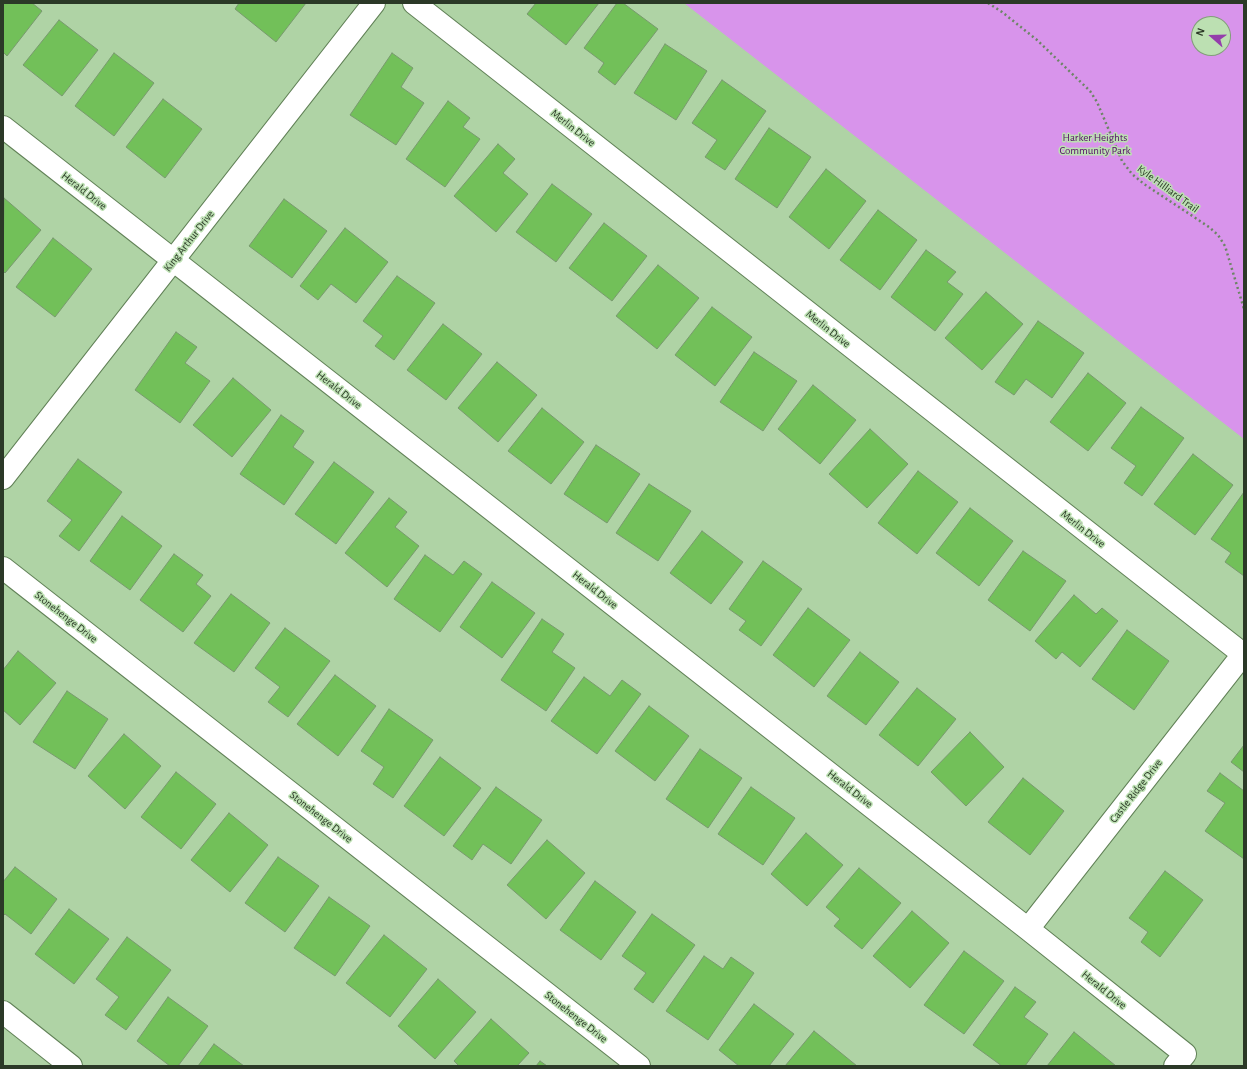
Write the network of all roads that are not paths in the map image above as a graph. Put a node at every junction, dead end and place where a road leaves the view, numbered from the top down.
1 (374, 3) edge
2 (414, 3) edge
3 (3, 127) edge
4 (174, 261) junction
5 (3, 478) edge
6 (3, 568) edge
7 (1243, 653) edge
8 (1028, 929) junction
9 (3, 1012) edge
10 (1180, 1060) edge
11 (71, 1066) edge
12 (639, 1066) edge

1 - 4 street, King Arthur Drive
2 - 7 street, Merlin Drive
3 - 4 street, Herald Drive
4 - 5 street, King Arthur Drive
4 - 8 street, Herald Drive
6 - 12 street, Stonehenge Drive
7 - 8 street, Castle Ridge Drive
8 - 10 street, Herald Drive
9 - 11 street

